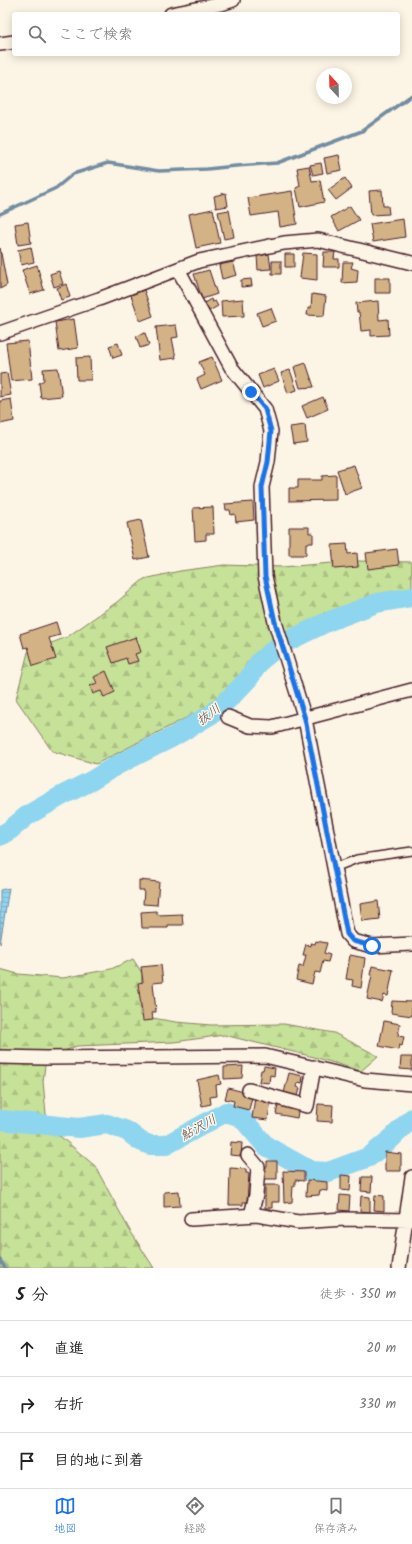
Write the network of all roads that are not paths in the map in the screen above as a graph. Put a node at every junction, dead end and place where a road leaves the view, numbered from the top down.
1 (225, 2) edge
2 (179, 12) edge
3 (12, 42) edge
4 (0, 44) edge
5 (412, 263) edge
6 (178, 269) junction
7 (0, 333) edge
8 (412, 690) edge
9 (228, 717) dead end
10 (305, 719) junction
11 (412, 851) edge
12 (334, 868) junction
13 (412, 944) edge
14 (0, 1057) edge
15 (314, 1067) junction
16 (412, 1084) edge
17 (249, 1090) dead end
18 (248, 1156) dead end
19 (412, 1177) edge
20 (251, 1215) junction
21 (191, 1219) dead end
22 (409, 1220) edge
23 (399, 1268) edge

1 - 2 street
3 - 4 street
5 - 6 street
6 - 7 street
6 - 10 street
8 - 10 street
9 - 10 street
10 - 12 street
11 - 12 lane
12 - 13 street
14 - 15 street
15 - 16 street
15 - 17 street
18 - 20 street
19 - 22 street
20 - 21 street
20 - 22 street
22 - 23 street

